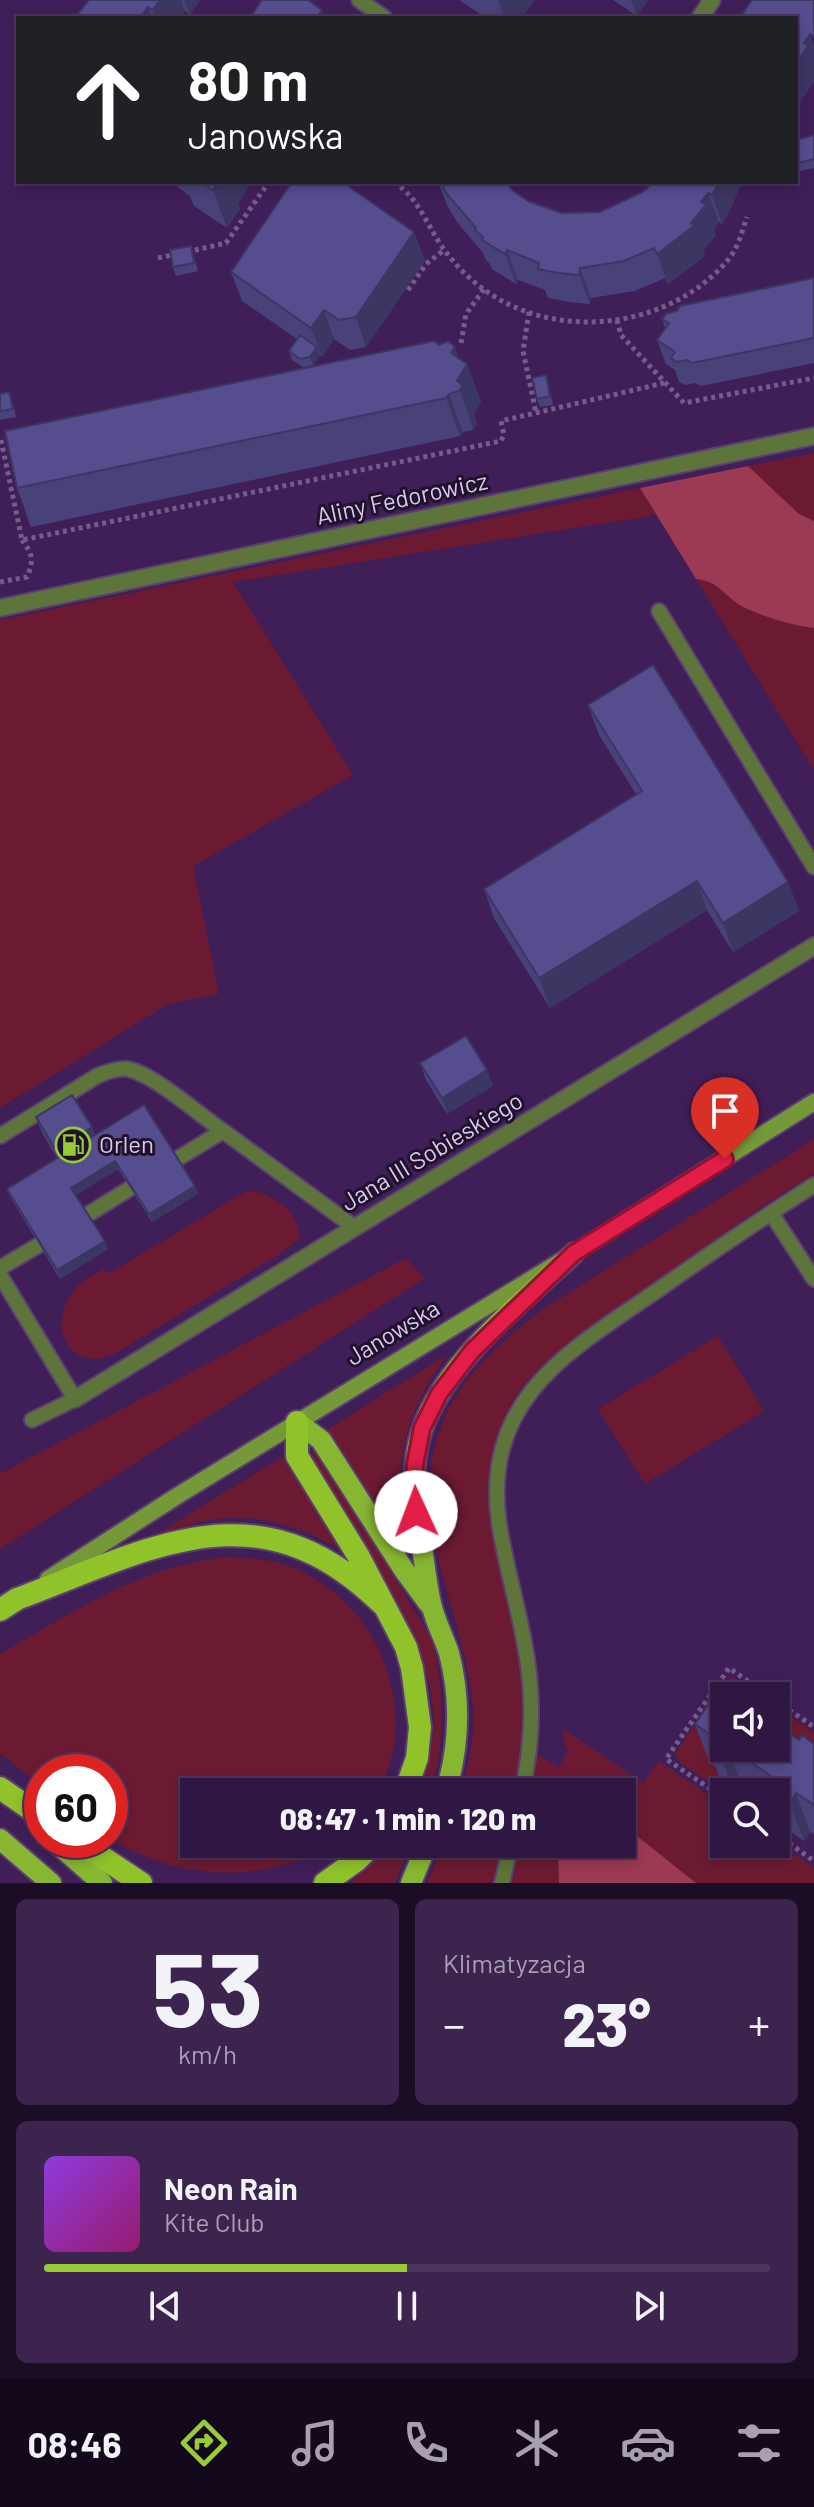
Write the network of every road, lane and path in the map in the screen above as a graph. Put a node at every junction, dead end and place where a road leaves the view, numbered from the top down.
1 (359, 0) edge
2 (382, 16) edge
3 (268, 184) edge
4 (397, 184) edge
5 (747, 217) dead end
6 (444, 250) junction
7 (158, 258) dead end
8 (484, 289) junction
9 (408, 290) dead end
10 (529, 312) junction
11 (617, 320) junction
12 (461, 343) dead end
13 (814, 378) edge
14 (664, 383) junction
15 (536, 413) junction
16 (814, 436) edge
17 (1, 440) edge
18 (22, 540) junction
19 (0, 582) edge
20 (0, 608) edge
21 (659, 611) dead end
22 (814, 867) edge
23 (814, 946) edge
24 (814, 1102) edge
25 (223, 1131) junction
26 (0, 1136) edge
27 (177, 1159) edge
28 (814, 1185) edge
29 (129, 1189) edge
30 (771, 1213) junction
31 (87, 1215) edge
32 (354, 1227) junction
33 (39, 1245) edge
34 (574, 1253) junction
35 (0, 1268) edge
36 (0, 1275) edge
37 (814, 1279) edge
38 (75, 1399) junction
39 (32, 1420) dead end
40 (297, 1422) junction
41 (382, 1604) junction
42 (8, 1605) edge
43 (432, 1607) junction
44 (719, 1682) edge
45 (749, 1682) edge
46 (710, 1695) edge
47 (790, 1711) edge
48 (814, 1727) edge
49 (410, 1778) edge
50 (449, 1778) edge
51 (524, 1778) edge
52 (0, 1788) edge
53 (710, 1789) edge
54 (0, 1795) edge
55 (24, 1805) edge
56 (24, 1816) edge
57 (0, 1839) edge
58 (790, 1844) edge
59 (74, 1858) edge
60 (103, 1858) edge
61 (359, 1858) edge
62 (421, 1858) edge
63 (508, 1858) edge
64 (814, 1861) edge
65 (51, 1883) edge
66 (102, 1883) edge
67 (141, 1883) edge
68 (325, 1883) edge
69 (411, 1883) edge
70 (502, 1883) edge

1 - 2 lane
3 - 7 path
4 - 6 path
5 - 11 path
6 - 8 path
6 - 9 path
8 - 10 path
8 - 12 path
10 - 11 path
10 - 15 path
11 - 14 path
13 - 14 path
14 - 15 path
15 - 18 path
16 - 20 street, Aliny Fedorowicz
17 - 18 path
18 - 19 path
21 - 22 lane
23 - 32 street, Jana III Sobieskiego
24 - 34 main road, Janowska
25 - 26 lane
25 - 27 lane
25 - 32 lane
28 - 30 lane
29 - 31 lane
30 - 37 lane
30 - 51 lane
32 - 38 street, Jana III Sobieskiego
33 - 35 lane
34 - 40 main road, Janowska
34 - 43 main road
36 - 38 lane
38 - 39 lane
40 - 41 highway
40 - 42 main road, Janowska
40 - 43 main road
41 - 42 highway
41 - 49 highway
43 - 50 main road
44 - 45 path
46 - 53 path
47 - 48 path
52 - 55 highway
54 - 56 main road
57 - 65 main road
58 - 64 path
59 - 66 main road
60 - 67 highway
61 - 68 highway
62 - 69 main road
63 - 70 lane

